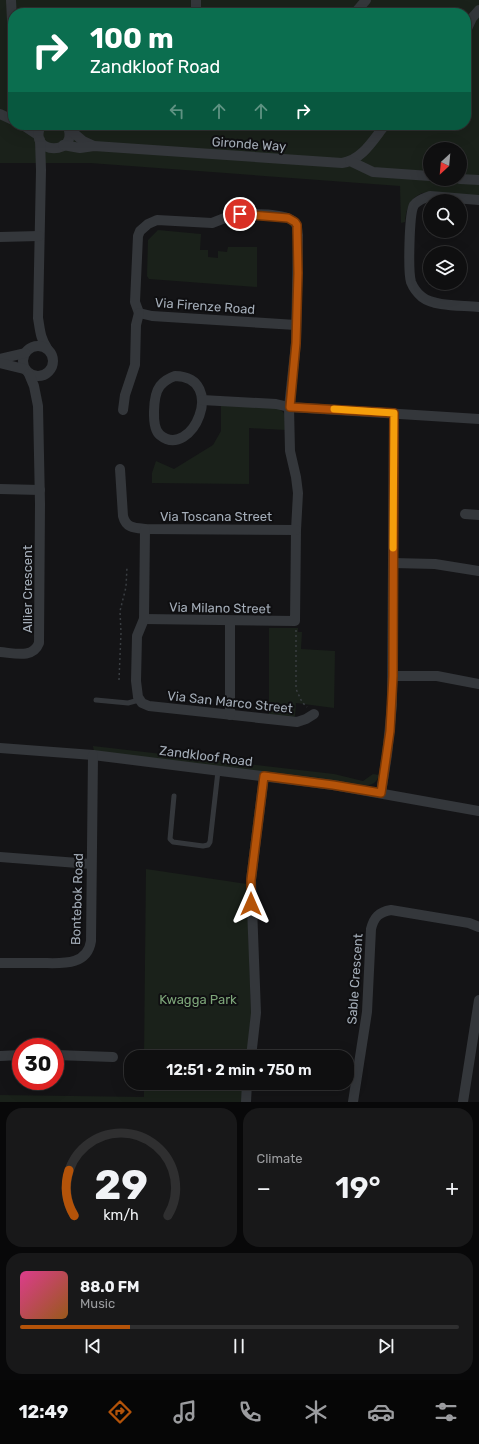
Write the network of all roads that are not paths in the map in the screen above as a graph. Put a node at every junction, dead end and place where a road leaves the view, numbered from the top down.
1 (68, 130) edge
2 (71, 130) edge
3 (381, 130) edge
4 (40, 133) edge
5 (94, 146) junction
6 (61, 147) junction
7 (350, 161) junction
8 (41, 170) junction
9 (423, 176) edge
10 (467, 179) edge
11 (479, 180) edge
12 (479, 200) edge
13 (39, 236) junction
14 (0, 237) edge
15 (479, 307) edge
16 (139, 313) junction
17 (38, 318) junction
18 (296, 325) junction
19 (47, 348) junction
20 (26, 351) junction
21 (0, 359) edge
22 (0, 362) edge
23 (27, 371) junction
24 (46, 374) junction
25 (202, 400) junction
26 (38, 406) junction
27 (290, 407) junction
28 (123, 410) dead end
29 (394, 413) junction
30 (479, 419) edge
31 (120, 469) dead end
32 (0, 489) edge
33 (40, 490) junction
34 (465, 514) dead end
35 (479, 515) edge
36 (145, 529) junction
37 (296, 530) junction
38 (393, 563) junction
39 (479, 571) edge
40 (144, 619) junction
41 (230, 621) junction
42 (0, 652) edge
43 (393, 676) junction
44 (479, 684) edge
45 (96, 700) dead end
46 (141, 702) junction
47 (314, 714) road end
48 (230, 715) junction
49 (0, 748) edge
50 (93, 755) junction
51 (218, 771) junction
52 (264, 776) junction
53 (381, 793) junction
54 (174, 796) dead end
55 (479, 811) edge
56 (0, 857) edge
57 (91, 864) junction
58 (479, 927) edge
59 (0, 963) edge
60 (479, 1000) edge
61 (252, 1050) edge
62 (12, 1055) edge
63 (64, 1055) edge
64 (0, 1056) edge
65 (113, 1058) dead end
66 (247, 1090) edge
67 (246, 1102) edge
68 (353, 1102) edge
69 (463, 1102) edge

1 - 6 street
2 - 5 street
3 - 7 street
4 - 6 street, Gironde Way
4 - 8 street
5 - 6 street, Gironde Way
5 - 7 street, Gironde Way
6 - 8 street
7 - 9 street
8 - 13 street
10 - 11 street
12 - 15 street
13 - 14 street
13 - 17 street
16 - 18 street, Via Firenze Road
16 - 18 street
16 - 28 street, Via Firenze Road
17 - 19 street
17 - 20 street
18 - 27 street
19 - 20 street
19 - 24 street
20 - 21 street
20 - 23 street
22 - 23 street
23 - 24 street
23 - 26 street, Allier Crescent
24 - 26 street, Allier Crescent
25 - 25 street
25 - 27 street
26 - 33 street, Allier Crescent
27 - 29 street
27 - 37 street
29 - 30 street
29 - 38 street
31 - 36 street
32 - 33 street
33 - 42 street, Allier Crescent
34 - 35 street
36 - 37 street, Via Toscana Street
36 - 40 street, Via Toscana Street
37 - 41 street, Via Milano Street
38 - 39 street
38 - 43 street
40 - 41 street, Via Milano Street
40 - 46 street, Via Toscana Street
41 - 48 street
43 - 44 street
43 - 53 street
45 - 46 lane, Via San Marco Street
46 - 48 street, Via San Marco Street
47 - 48 street, Via San Marco Street
49 - 50 street, Zandkloof Road
50 - 51 street, Zandkloof Road
50 - 57 street, Bontebok Road
51 - 52 street, Zandkloof Road
51 - 54 lane
52 - 53 street, Zandkloof Road
52 - 61 street
53 - 55 street, Zandkloof Road
56 - 57 street
57 - 59 street, Bontebok Road
58 - 68 street, Sable Crescent
60 - 69 street
62 - 64 street
63 - 65 street
66 - 67 street

